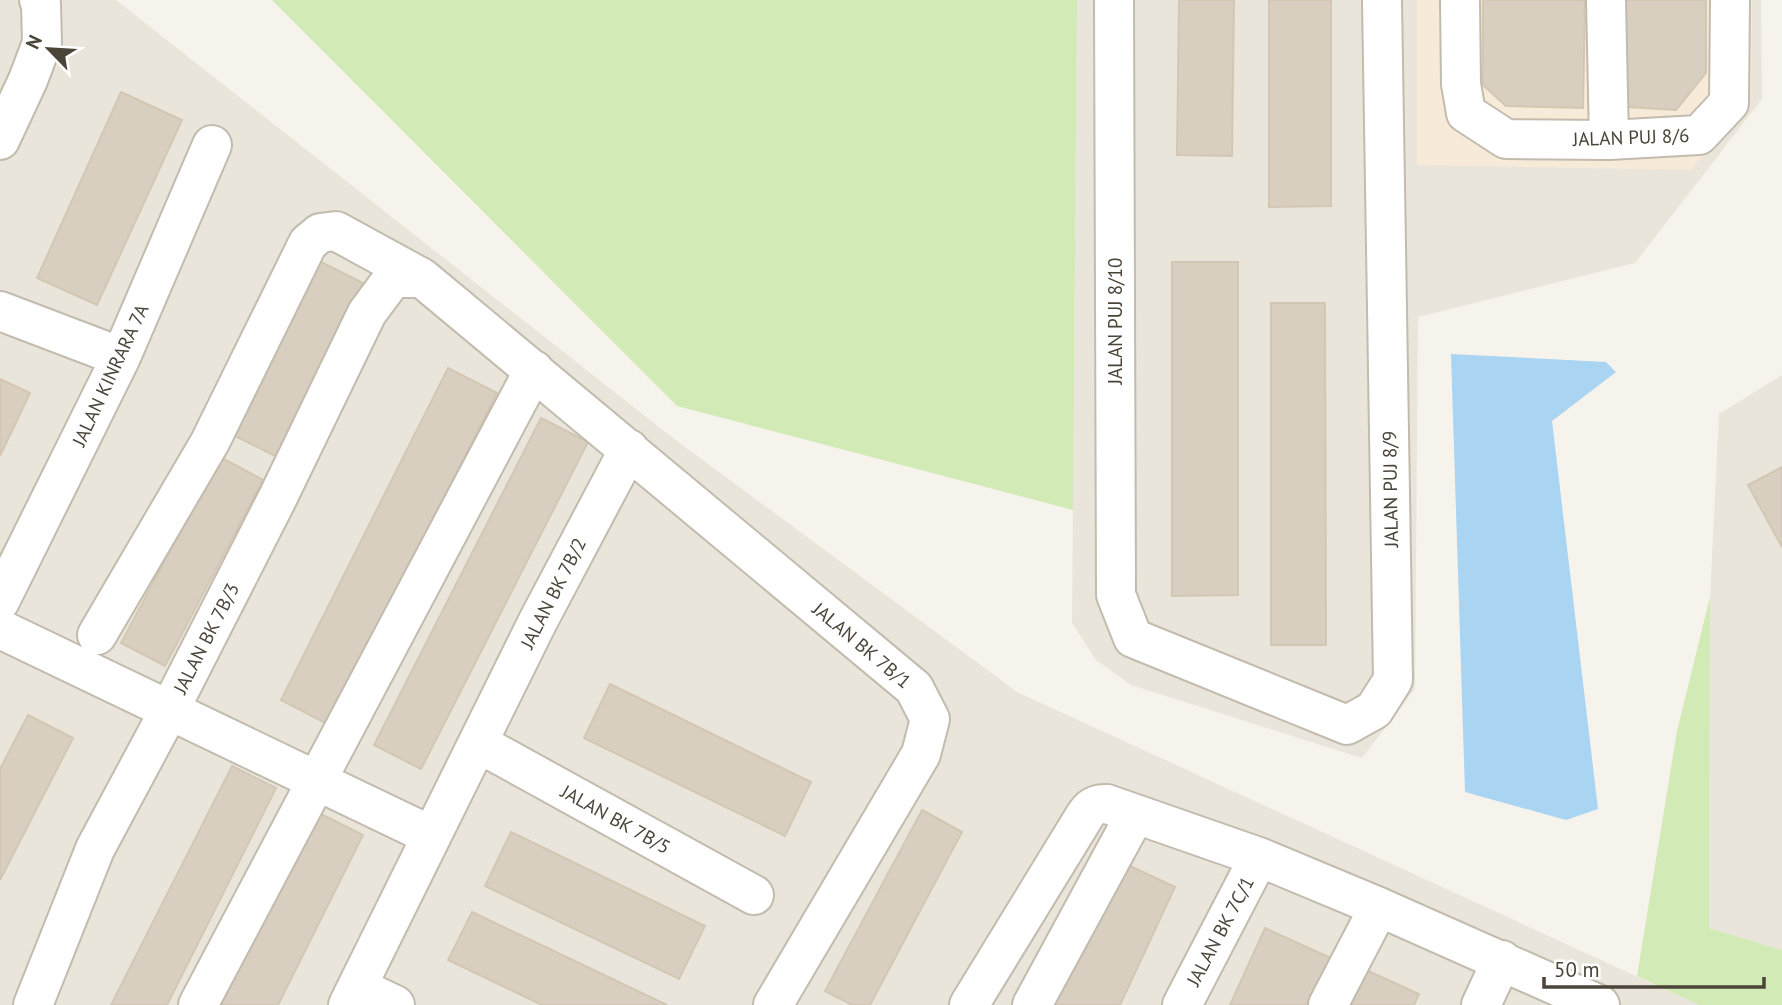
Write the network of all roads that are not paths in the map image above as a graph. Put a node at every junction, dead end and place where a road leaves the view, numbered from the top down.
1 (39, 0) edge
2 (1114, 0) edge
3 (1382, 0) edge
4 (1460, 0) edge
5 (1606, 0) edge
6 (1730, 0) edge
7 (0, 140) edge
8 (1609, 140) junction
9 (212, 145) dead end
10 (407, 278) junction
11 (0, 311) edge
12 (121, 357) junction
13 (534, 370) junction
14 (629, 449) junction
15 (0, 601) edge
16 (0, 629) edge
17 (97, 635) dead end
18 (1133, 638) joint
19 (170, 709) junction
20 (478, 743) junction
21 (316, 780) junction
22 (1135, 815) junction
23 (430, 835) junction
24 (1259, 857) junction
25 (754, 895) dead end
26 (1379, 907) junction
27 (1502, 960) junction
28 (352, 996) edge
29 (33, 1005) edge
30 (198, 1005) edge
31 (395, 1005) edge
32 (773, 1005) edge
33 (969, 1005) edge
34 (1032, 1005) edge
35 (1181, 1005) edge
36 (1328, 1005) edge
37 (1481, 1005) edge
38 (1600, 1005) edge

1 - 7 street
2 - 18 street, JALAN PUJ 8/10
3 - 18 street, JALAN PUJ 8/9
4 - 8 street, JALAN PUJ 8/6
5 - 8 street
6 - 8 street, JALAN PUJ 8/6
9 - 12 street, JALAN KINRARA 7A
10 - 13 street
10 - 17 street
10 - 19 street, JALAN BK 7B/3
11 - 12 street
12 - 15 street, JALAN KINRARA 7A
13 - 14 street
13 - 21 street
14 - 20 street, JALAN BK 7B/2
14 - 32 street, JALAN BK 7B/1
16 - 19 street
19 - 21 street
19 - 29 street, JALAN BK 7B/3
20 - 23 street, JALAN BK 7B/2
20 - 25 street, JALAN BK 7B/5
21 - 23 street
21 - 30 street
22 - 24 street
22 - 33 street
22 - 34 street
23 - 28 street, JALAN BK 7B/2
24 - 26 street
24 - 35 street, JALAN BK 7C/1
26 - 27 street
26 - 36 street
27 - 37 street
27 - 38 street
28 - 31 street

